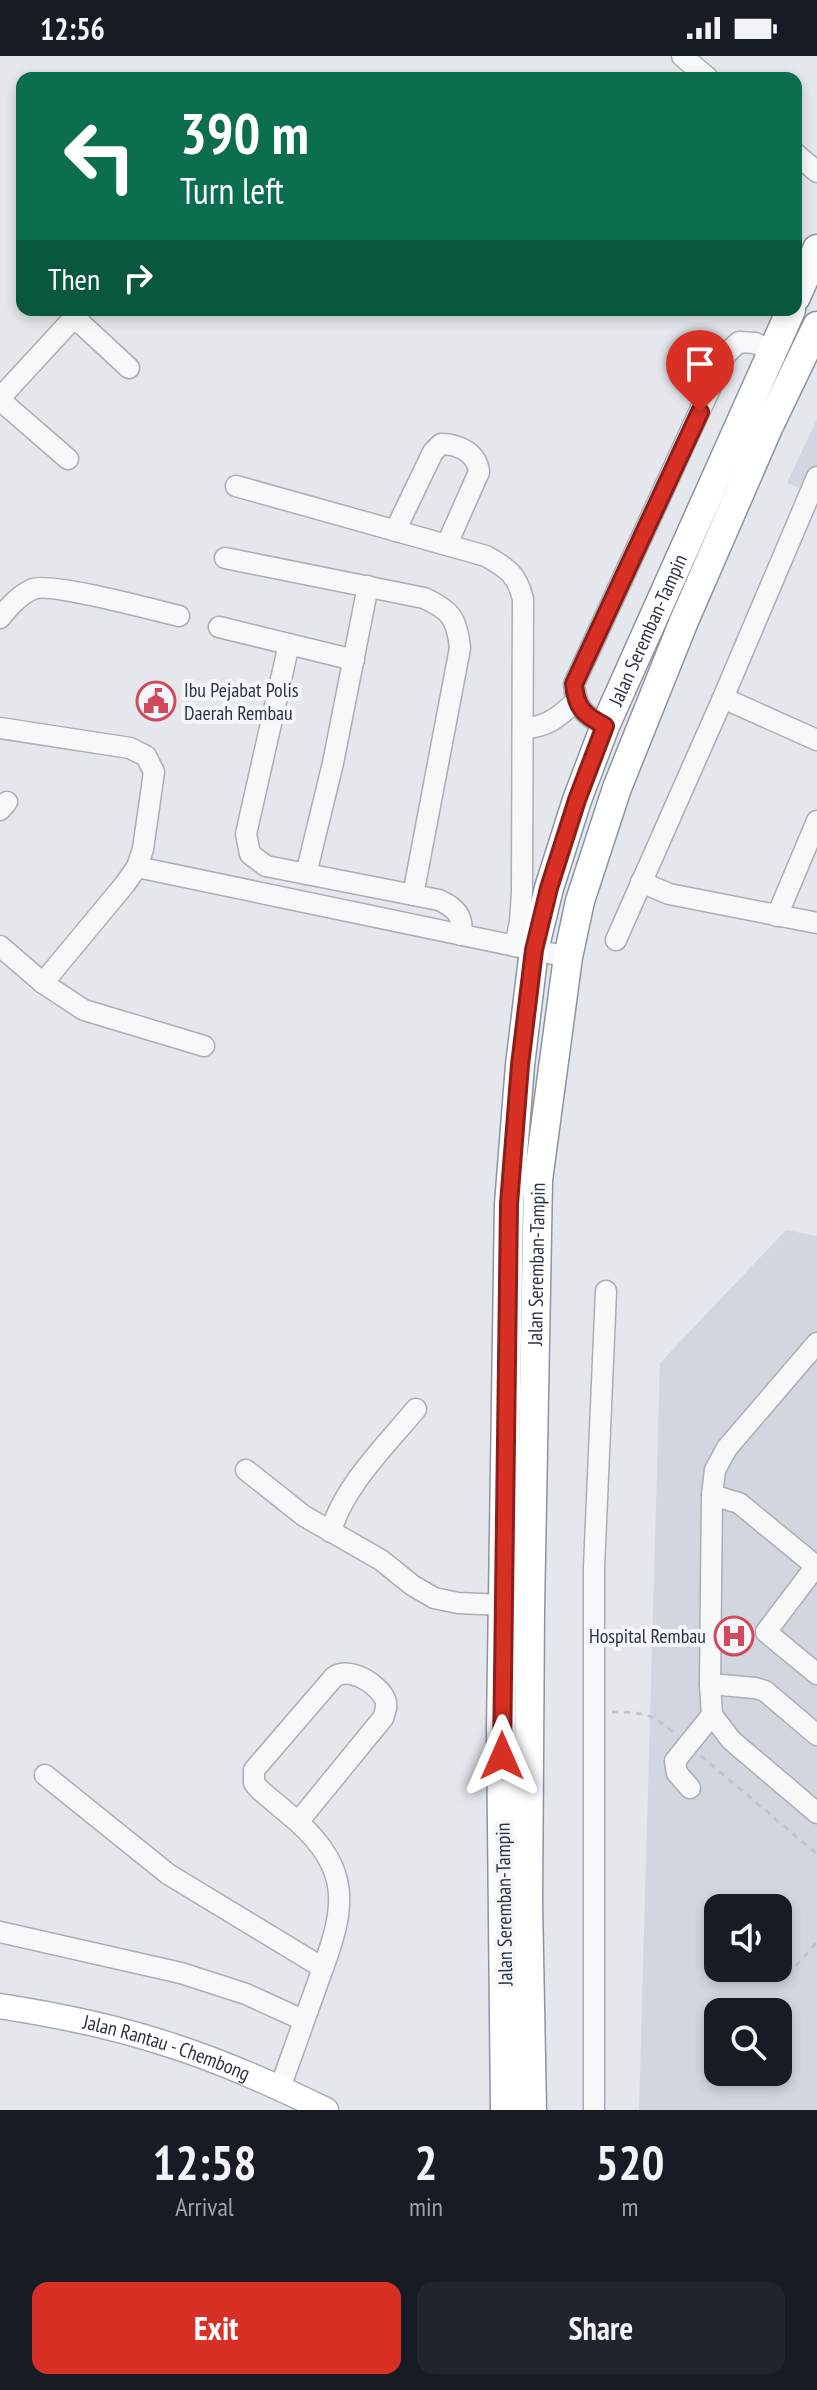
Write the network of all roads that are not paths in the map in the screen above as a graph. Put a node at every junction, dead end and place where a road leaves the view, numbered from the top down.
1 (682, 56) edge
2 (701, 72) edge
3 (817, 249) edge
4 (802, 283) edge
5 (75, 316) edge
6 (81, 316) edge
7 (788, 316) edge
8 (816, 332) edge
9 (773, 351) junction
10 (129, 368) dead end
11 (0, 399) edge
12 (68, 459) dead end
13 (816, 484) edge
14 (236, 486) dead end
15 (395, 531) junction
16 (447, 544) junction
17 (225, 558) dead end
18 (368, 586) junction
19 (179, 616) dead end
20 (0, 618) edge
21 (219, 627) dead end
22 (289, 644) junction
23 (354, 660) junction
24 (723, 698) junction
25 (576, 701) junction
26 (605, 726) junction
27 (0, 728) edge
28 (523, 728) junction
29 (817, 740) edge
30 (817, 821) edge
31 (137, 867) junction
32 (306, 874) junction
33 (641, 882) junction
34 (413, 895) junction
35 (777, 916) junction
36 (817, 923) edge
37 (461, 935) junction
38 (616, 940) dead end
39 (0, 946) edge
40 (524, 948) junction
41 (568, 957) junction
42 (43, 983) junction
43 (204, 1046) dead end
44 (606, 1291) dead end
45 (817, 1344) edge
46 (416, 1409) dead end
47 (246, 1470) dead end
48 (712, 1495) junction
49 (331, 1532) junction
50 (816, 1566) edge
51 (503, 1605) junction
52 (817, 1674) edge
53 (710, 1684) junction
54 (712, 1715) junction
55 (817, 1735) edge
56 (45, 1775) dead end
57 (690, 1788) dead end
58 (817, 1813) edge
59 (298, 1822) junction
60 (0, 1932) edge
61 (323, 1968) junction
62 (0, 2006) edge
63 (303, 2020) junction
64 (280, 2088) junction
65 (526, 2109) edge
66 (326, 2110) edge
67 (594, 2110) edge

1 - 2 street
3 - 4 highway
5 - 11 street
6 - 10 street
7 - 9 highway, Jalan Seremban-Tampin
8 - 41 highway, Jalan Seremban-Tampin
9 - 25 street
9 - 26 highway, Jalan Seremban-Tampin
11 - 12 street
13 - 24 street
14 - 15 street
15 - 16 street
15 - 16 street
16 - 28 street
17 - 18 street
18 - 23 street
18 - 34 street
19 - 20 street
21 - 22 street
22 - 23 street
22 - 32 street
23 - 32 street
24 - 29 street
24 - 33 street
25 - 26 street
25 - 28 street
26 - 40 highway, Jalan Seremban-Tampin
27 - 31 street
28 - 40 street
30 - 35 street
31 - 37 street
31 - 42 street
32 - 34 street
33 - 35 street
33 - 38 street
34 - 37 street
35 - 36 street
37 - 40 street
39 - 42 street
40 - 41 street
40 - 51 highway, Jalan Seremban-Tampin
41 - 65 highway, Jalan Seremban-Tampin
42 - 43 street
44 - 67 street
45 - 48 street
46 - 49 street
47 - 49 street
48 - 50 street
48 - 53 street
49 - 51 street
50 - 52 street
51 - 65 highway, Jalan Seremban-Tampin
53 - 54 street
53 - 55 street
54 - 57 street
54 - 58 street
56 - 61 street
59 - 59 street
59 - 61 street
60 - 63 street
61 - 63 street
62 - 64 main road, Jalan Rantau - Chembong
63 - 64 street
64 - 66 main road, Jalan Rantau - Chembong

